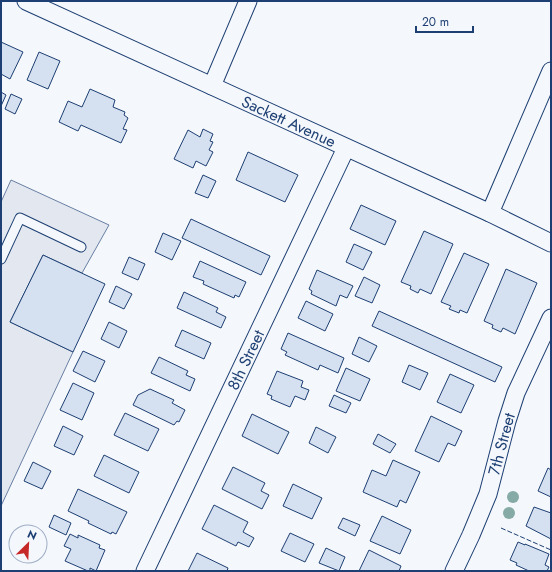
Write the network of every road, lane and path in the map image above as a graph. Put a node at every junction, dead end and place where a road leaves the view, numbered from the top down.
1 (26, 1) edge
2 (248, 1) edge
3 (551, 71) edge
4 (212, 86) junction
5 (346, 148) junction
6 (490, 213) junction
7 (551, 243) edge
8 (81, 247) dead end
9 (1, 259) edge
10 (551, 318) edge
11 (145, 571) edge
12 (454, 571) edge

1 - 4 street, Sackett Avenue
2 - 4 street
3 - 6 street
4 - 5 street, Sackett Avenue
5 - 6 street, Sackett Avenue
5 - 11 street, 8th Street
6 - 7 street, Sackett Avenue
8 - 9 lane
10 - 12 street, 7th Street

